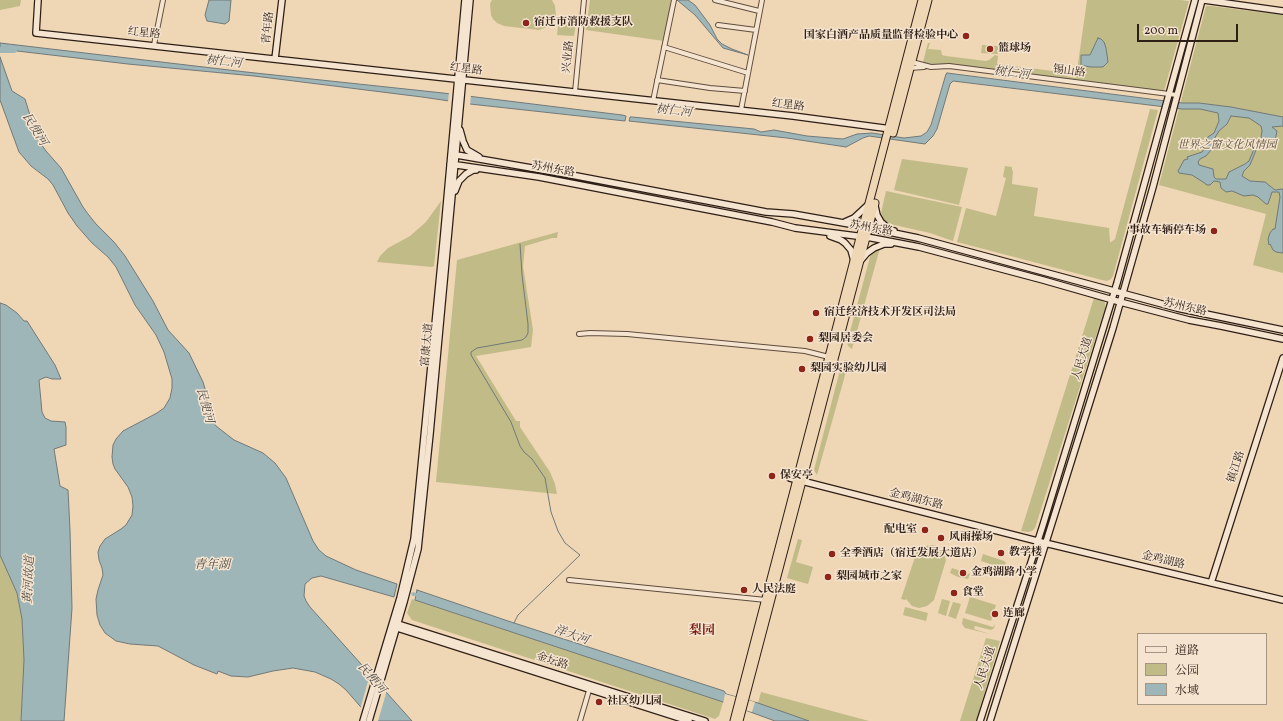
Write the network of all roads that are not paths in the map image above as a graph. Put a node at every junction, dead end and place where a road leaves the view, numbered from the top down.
1 (38, 0) edge
2 (163, 0) edge
3 (282, 0) edge
4 (465, 0) edge
5 (470, 0) edge
6 (584, 0) edge
7 (674, 0) edge
8 (715, 0) edge
9 (762, 0) edge
10 (922, 0) edge
11 (928, 0) edge
12 (1194, 0) edge
13 (1203, 0) edge
14 (1220, 0) edge
15 (1283, 10) edge
16 (760, 11) junction
17 (718, 25) dead end
18 (756, 30) junction
19 (154, 45) junction
20 (664, 47) junction
21 (275, 59) junction
22 (911, 65) junction
23 (748, 73) junction
24 (460, 80) junction
25 (658, 80) junction
26 (745, 91) junction
27 (575, 92) junction
28 (1169, 95) junction
29 (1177, 95) junction
30 (653, 101) junction
31 (741, 110) junction
32 (459, 122) junction
33 (891, 129) junction
34 (1159, 131) junction
35 (1167, 133) junction
36 (454, 155) junction
37 (489, 161) junction
38 (453, 165) junction
39 (488, 169) junction
40 (450, 197) junction
41 (872, 204) junction
42 (772, 222) junction
43 (839, 222) junction
44 (1134, 222) junction
45 (1142, 224) junction
46 (866, 227) junction
47 (890, 233) junction
48 (863, 237) junction
49 (889, 241) junction
50 (956, 249) junction
51 (953, 256) junction
52 (857, 263) junction
53 (1115, 291) junction
54 (1122, 294) junction
55 (1112, 299) junction
56 (1120, 302) junction
57 (1283, 330) edge
58 (580, 334) dead end
59 (1283, 339) edge
60 (829, 357) junction
61 (1283, 358) edge
62 (796, 480) junction
63 (1046, 514) junction
64 (1054, 516) junction
65 (1038, 541) junction
66 (1045, 543) junction
67 (1030, 564) junction
68 (1038, 566) junction
69 (569, 580) dead end
70 (1211, 583) junction
71 (768, 600) junction
72 (1283, 600) edge
73 (395, 625) junction
74 (387, 649) junction
75 (590, 687) junction
76 (369, 719) edge
77 (363, 721) edge
78 (580, 721) edge
79 (689, 721) edge
80 (705, 721) edge
81 (734, 721) edge
82 (739, 721) edge
83 (980, 721) edge
84 (990, 721) edge

1 - 19 street, 红星路
2 - 19 street
3 - 21 street, 青年路
4 - 24 street, 富康大道
5 - 24 street, 富康大道
6 - 27 street, 兴业路
7 - 20 street
8 - 16 street
9 - 16 street
10 - 33 highway
11 - 22 highway
12 - 28 street, 人民大道
13 - 15 street
13 - 29 street, 人民大道
14 - 15 street
16 - 18 street
17 - 18 street
18 - 23 street
19 - 21 street, 红星路
20 - 23 street
20 - 25 street
21 - 24 street, 红星路
22 - 28 street, 锡山路
22 - 33 highway
23 - 26 street
24 - 27 street, 红星路
24 - 32 street, 富康大道
24 - 36 street, 富康大道
25 - 26 street
25 - 30 street
26 - 31 street
27 - 30 street, 红星路
28 - 29 street, 锡山路
28 - 34 street, 人民大道
29 - 35 street, 人民大道
30 - 31 street, 红星路
31 - 33 street, 红星路
32 - 36 street, 富康大道
32 - 37 street
33 - 41 highway
34 - 35 street
34 - 44 street, 人民大道
35 - 45 street, 人民大道
36 - 37 street, 苏州东路
36 - 38 street, 富康大道
37 - 43 street, 苏州东路
38 - 39 street, 苏州东路
38 - 40 street, 富康大道
39 - 40 street
39 - 42 street, 苏州东路
40 - 73 street, 富康大道
41 - 43 street
41 - 46 highway
41 - 50 street
42 - 48 street, 苏州东路
42 - 52 street
43 - 46 street, 苏州东路
44 - 45 street
44 - 53 street, 人民大道
45 - 54 street, 人民大道
46 - 47 street, 苏州东路
46 - 48 highway
47 - 49 street
47 - 50 street, 苏州东路
48 - 49 street, 苏州东路
48 - 52 highway
49 - 51 street, 苏州东路
50 - 53 street, 苏州东路
51 - 52 street
51 - 55 street, 苏州东路
52 - 60 highway
52 - 62 highway
53 - 54 street, 苏州东路
53 - 55 street, 人民大道
54 - 56 street, 人民大道
54 - 57 street, 苏州东路
55 - 56 street, 苏州东路
55 - 63 street, 人民大道
56 - 59 street, 苏州东路
56 - 64 street, 人民大道
58 - 60 street
60 - 62 highway
61 - 70 street, 镇江路
62 - 65 street, 金鸡湖东路
62 - 71 highway
63 - 64 street
63 - 65 street, 人民大道
64 - 66 street, 人民大道
65 - 66 street, 金鸡湖路
65 - 67 street, 人民大道
66 - 68 street, 人民大道
66 - 70 street, 金鸡湖路
67 - 68 street
67 - 83 street, 人民大道
68 - 84 street, 人民大道
69 - 71 street
70 - 72 street, 金鸡湖路
71 - 81 highway
71 - 82 highway
73 - 74 street, 富康大道
73 - 75 street, 金坛路
74 - 76 street, 富康大道
74 - 77 street, 富康大道
75 - 78 street
75 - 79 street, 金坛路
75 - 80 street, 金坛路

